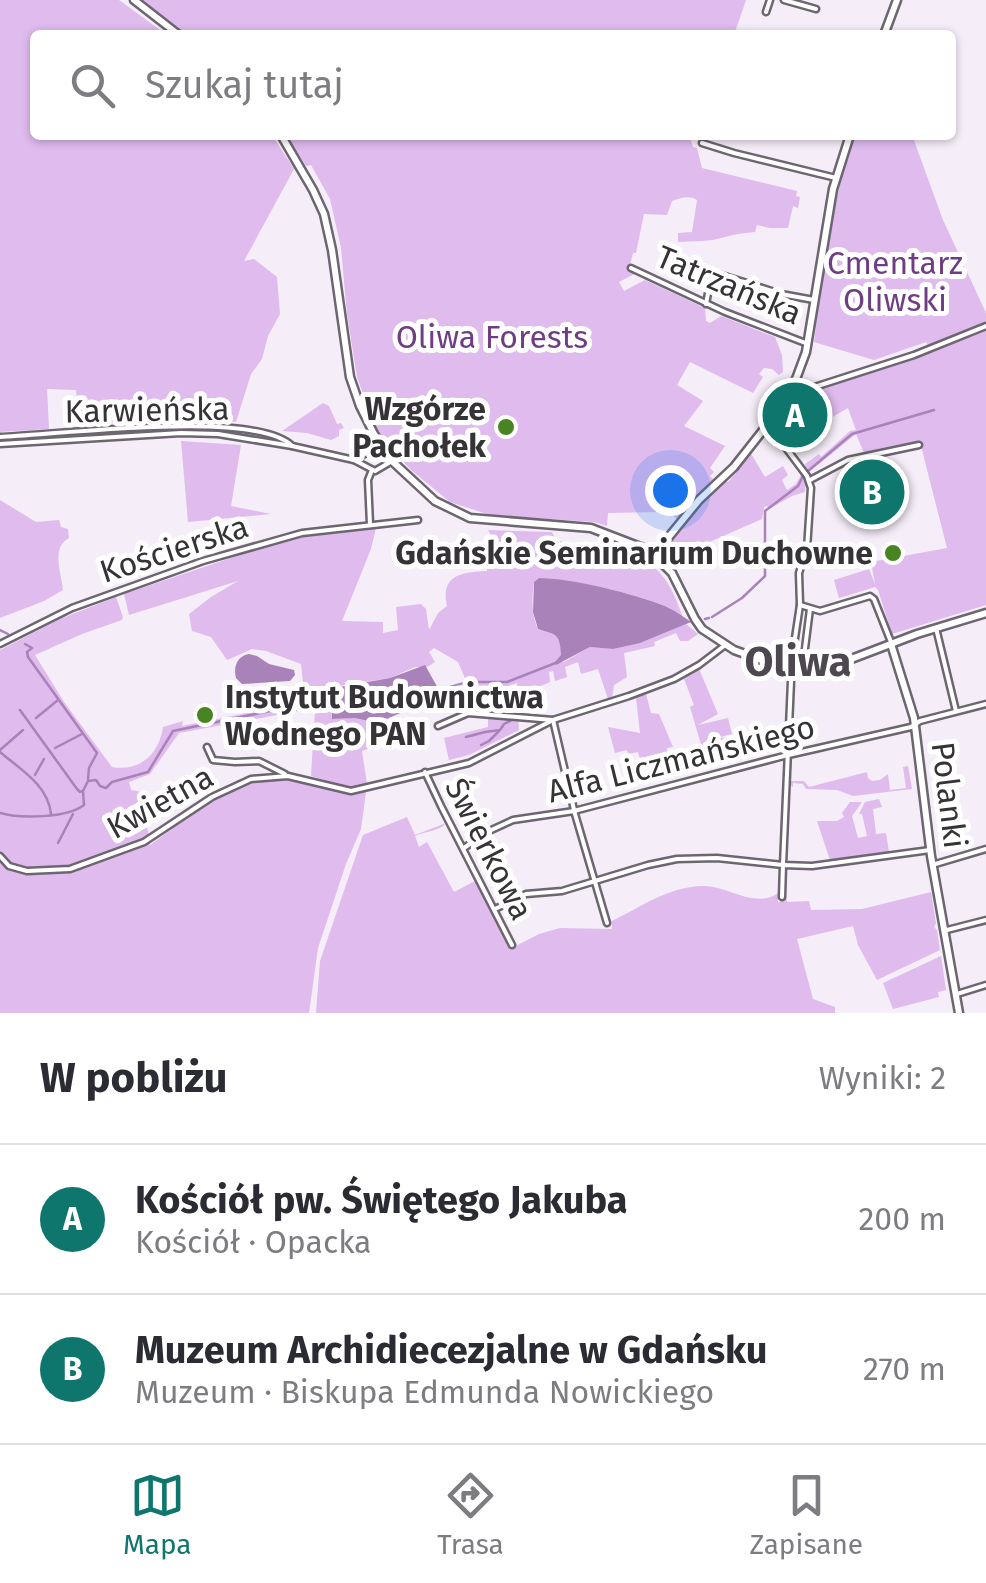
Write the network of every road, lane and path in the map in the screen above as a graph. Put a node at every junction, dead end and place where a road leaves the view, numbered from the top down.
1 (134, 0) edge
2 (770, 0) edge
3 (784, 0) edge
4 (898, 0) edge
5 (816, 9) dead end
6 (766, 12) dead end
7 (173, 30) edge
8 (886, 30) edge
9 (284, 140) edge
10 (848, 140) edge
11 (702, 142) dead end
12 (836, 178) junction
13 (631, 268) dead end
14 (814, 300) junction
15 (706, 304) junction
16 (986, 326) edge
17 (808, 344) junction
18 (789, 390) junction
19 (768, 424) junction
20 (0, 440) edge
21 (380, 445) junction
22 (919, 445) dead end
23 (366, 454) junction
24 (354, 460) junction
25 (392, 461) junction
26 (365, 466) junction
27 (372, 470) junction
28 (810, 480) junction
29 (418, 520) dead end
30 (370, 524) junction
31 (650, 552) junction
32 (800, 605) junction
33 (810, 609) junction
34 (986, 613) edge
35 (936, 628) junction
36 (0, 644) edge
37 (892, 644) junction
38 (725, 645) junction
39 (792, 666) junction
40 (803, 667) junction
41 (986, 704) edge
42 (956, 712) junction
43 (553, 720) junction
44 (915, 724) junction
45 (438, 726) dead end
46 (207, 747) dead end
47 (788, 756) junction
48 (426, 772) junction
49 (288, 776) junction
50 (574, 811) junction
51 (464, 848) junction
52 (986, 849) edge
53 (930, 850) junction
54 (0, 856) edge
55 (783, 865) junction
56 (932, 865) junction
57 (594, 881) junction
58 (782, 896) dead end
59 (495, 909) junction
60 (986, 920) edge
61 (607, 923) dead end
62 (944, 931) junction
63 (512, 945) dead end
64 (986, 985) edge
65 (955, 996) junction
66 (959, 1013) edge

1 - 7 main road
2 - 6 street
3 - 5 street
4 - 8 main road
9 - 21 main road
10 - 12 main road
11 - 12 street
12 - 14 main road
13 - 15 street, Tatrzańska
14 - 15 street
14 - 17 main road
15 - 17 street, Tatrzańska
16 - 18 street
17 - 18 main road
18 - 19 main road
19 - 28 street
19 - 31 main road
20 - 24 street, Karwieńska
21 - 23 street
21 - 25 main road
22 - 28 street
23 - 24 street
23 - 26 street
24 - 26 street, Karwieńska
25 - 27 street
25 - 31 main road
26 - 27 street, Karwieńska
27 - 30 street
28 - 32 street
29 - 30 street, Kościerska
30 - 36 street, Kościerska
31 - 38 main road
32 - 33 street
32 - 39 street
33 - 37 street
33 - 40 street
34 - 35 main road
35 - 37 main road
35 - 42 street
37 - 40 main road
37 - 44 main road, Polanki
38 - 39 main road
38 - 43 street, Kwietna
39 - 40 main road
39 - 47 street
41 - 42 street, Alfa Liczmańskiego
42 - 44 street, Alfa Liczmańskiego
43 - 45 street, Kwietna
43 - 48 street, Kwietna
43 - 50 street
44 - 47 street, Alfa Liczmańskiego
44 - 53 main road, Polanki
46 - 49 street, Kwietna
47 - 50 street, Alfa Liczmańskiego
47 - 55 street
48 - 49 street, Kwietna
48 - 51 street, Świerkowa
49 - 54 street, Kwietna
50 - 51 street, Alfa Liczmańskiego
50 - 57 street
51 - 59 street, Świerkowa
52 - 56 street
53 - 55 street
53 - 56 main road, Polanki
55 - 57 street
55 - 58 street
56 - 62 main road, Polanki
57 - 59 street
57 - 61 street
59 - 63 street, Świerkowa
60 - 62 street
62 - 65 main road, Polanki
64 - 65 street
65 - 66 main road, Polanki

